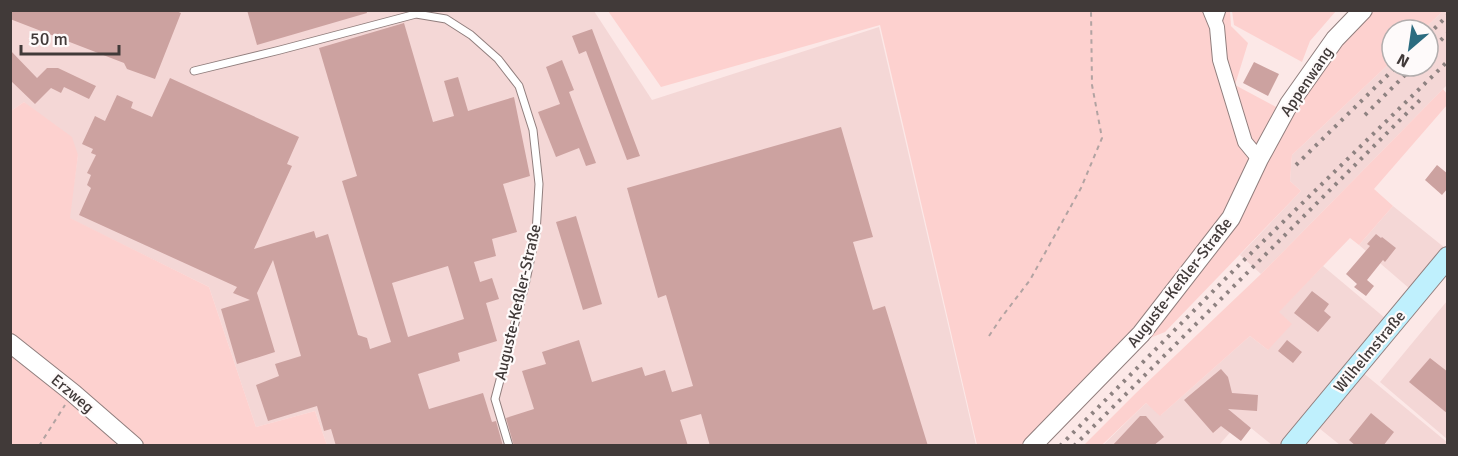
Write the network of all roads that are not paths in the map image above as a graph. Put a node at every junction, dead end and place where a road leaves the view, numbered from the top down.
1 (444, 10) edge
2 (1210, 10) edge
3 (1222, 10) edge
4 (1363, 10) edge
5 (446, 20) junction
6 (1216, 27) junction
7 (194, 70) dead end
8 (1260, 159) junction
9 (1448, 256) edge
10 (10, 343) edge
11 (134, 446) edge
12 (509, 446) edge
13 (1032, 446) edge
14 (1291, 446) edge

1 - 5 lane
2 - 6 street
3 - 6 lane
4 - 8 street, Appenwang
5 - 7 lane, Auguste-Keßler-Straße
5 - 12 lane, Auguste-Keßler-Straße
6 - 8 street
8 - 13 street, Auguste-Keßler-Straße
9 - 14 main road, Wilhelmstraße
10 - 11 street, Erzweg

